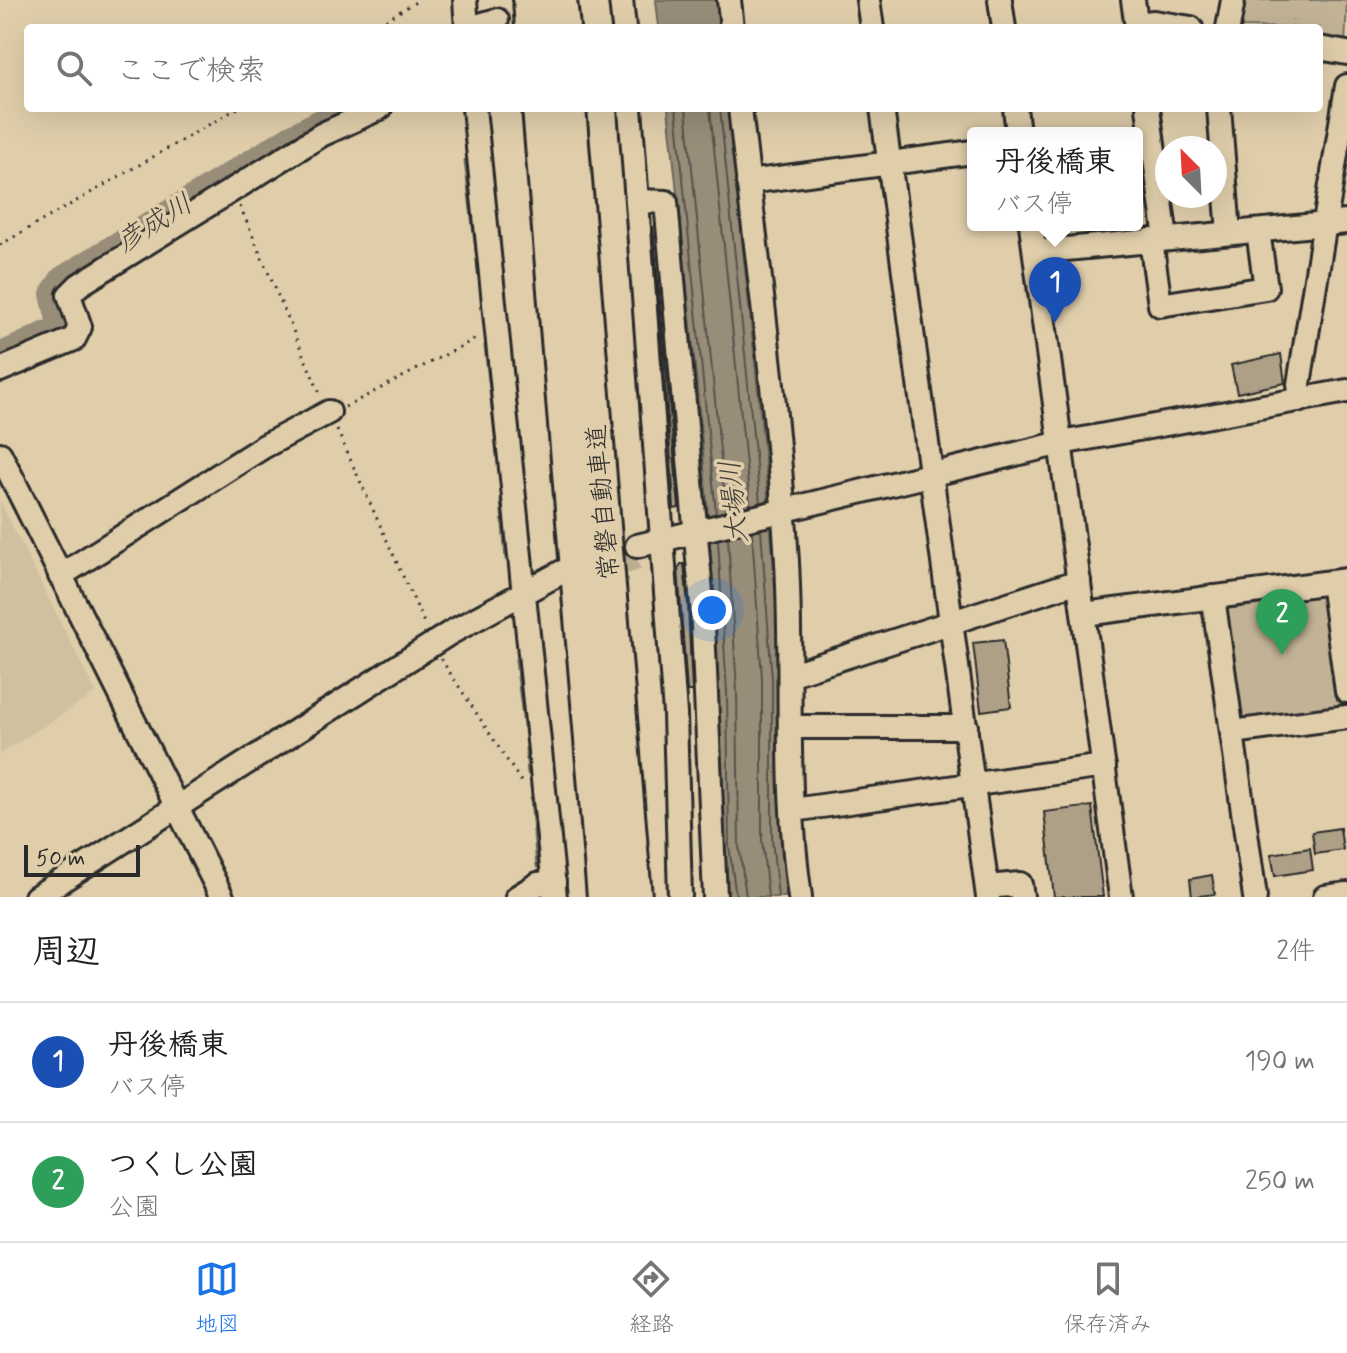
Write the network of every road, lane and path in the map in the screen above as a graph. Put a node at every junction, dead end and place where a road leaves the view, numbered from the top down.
1 (419, 0) edge
2 (465, 0) edge
3 (530, 0) edge
4 (560, 0) edge
5 (621, 0) edge
6 (729, 0) edge
7 (868, 0) edge
8 (1000, 0) edge
9 (1133, 0) edge
10 (1233, 0) edge
11 (497, 20) dead end
12 (1293, 20) dead end
13 (379, 24) edge
14 (468, 24) edge
15 (482, 24) edge
16 (532, 24) edge
17 (563, 24) edge
18 (624, 24) edge
19 (732, 24) edge
20 (871, 24) edge
21 (1003, 24) edge
22 (1137, 24) edge
23 (1146, 24) edge
24 (1166, 24) edge
25 (1229, 24) edge
26 (1292, 24) edge
27 (1323, 49) edge
28 (1347, 53) edge
29 (1347, 86) edge
30 (231, 112) edge
31 (371, 112) edge
32 (474, 112) edge
33 (539, 112) edge
34 (569, 112) edge
35 (630, 112) edge
36 (740, 112) edge
37 (883, 112) edge
38 (1148, 112) edge
39 (1219, 112) edge
40 (967, 153) edge
41 (890, 162) junction
42 (1339, 179) edge
43 (748, 182) junction
44 (232, 189) junction
45 (638, 201) junction
46 (1336, 222) edge
47 (1032, 231) edge
48 (1258, 231) junction
49 (1229, 233) junction
50 (1158, 240) junction
51 (0, 245) edge
52 (1035, 252) junction
53 (498, 332) junction
54 (0, 370) edge
55 (1347, 391) edge
56 (1301, 400) junction
57 (330, 412) junction
58 (1061, 443) junction
59 (0, 454) edge
60 (931, 475) junction
61 (780, 512) junction
62 (700, 532) junction
63 (661, 542) junction
64 (637, 552) tunnel mouth
65 (60, 576) junction
66 (562, 579) tunnel mouth
67 (1079, 581) junction
68 (1339, 581) edge
69 (524, 591) junction
70 (1213, 597) junction
71 (1084, 614) junction
72 (952, 622) junction
73 (433, 644) junction
74 (1344, 646) edge
75 (792, 674) junction
76 (1347, 691) edge
77 (1347, 717) edge
78 (792, 727) junction
79 (966, 727) junction
80 (1233, 732) junction
81 (1104, 766) junction
82 (710, 774) junction
83 (973, 784) junction
84 (544, 789) junction
85 (677, 792) junction
86 (177, 808) junction
87 (793, 810) junction
88 (555, 889) edge
89 (988, 892) edge
90 (1347, 894) edge
91 (36, 897) edge
92 (222, 897) edge
93 (517, 897) edge
94 (604, 897) edge
95 (635, 897) edge
96 (680, 897) edge
97 (715, 897) edge
98 (800, 897) edge
99 (1022, 897) edge
100 (1121, 897) edge
101 (1255, 897) edge
102 (1325, 897) edge

1 - 13 path
2 - 14 street
3 - 16 highway
4 - 17 highway
5 - 18 street
6 - 19 street
7 - 20 street
8 - 21 street
9 - 22 street
10 - 25 street
11 - 15 street
12 - 26 path
23 - 24 street
27 - 28 street
29 - 42 street
30 - 51 path
31 - 44 street
32 - 53 street
33 - 94 highway, 常磐自動車道
34 - 95 highway, 常磐自動車道
35 - 45 street
36 - 43 street
37 - 41 street
38 - 50 street
39 - 49 street
40 - 41 street
41 - 43 street
41 - 60 street
42 - 46 street
43 - 61 street
44 - 54 street
44 - 57 path
45 - 62 street
45 - 63 street
46 - 48 street
46 - 56 street
47 - 52 street
48 - 49 street
48 - 50 street
49 - 50 street
50 - 52 street
52 - 58 street
53 - 57 path
53 - 69 street
55 - 56 street
56 - 58 street
57 - 65 street
57 - 73 path
58 - 60 street
58 - 67 street
59 - 65 street
60 - 61 street
60 - 72 street
61 - 62 street
61 - 75 street
62 - 63 street
62 - 82 street
63 - 64 street
63 - 85 street
65 - 86 street
66 - 69 street
67 - 71 street
67 - 72 street
68 - 70 street
68 - 74 street
69 - 73 street
69 - 84 street
70 - 71 street
70 - 80 street
71 - 81 street
72 - 75 street
72 - 79 street
73 - 84 path
73 - 86 street
74 - 76 street
75 - 78 street
77 - 80 street
78 - 79 street
78 - 87 street
79 - 83 street
80 - 101 street
81 - 83 street
81 - 100 street
82 - 85 street
82 - 97 street
83 - 87 street
83 - 89 street
84 - 88 street
85 - 96 street
86 - 91 street
86 - 92 street
87 - 98 street
88 - 93 street
89 - 99 street
90 - 102 street

